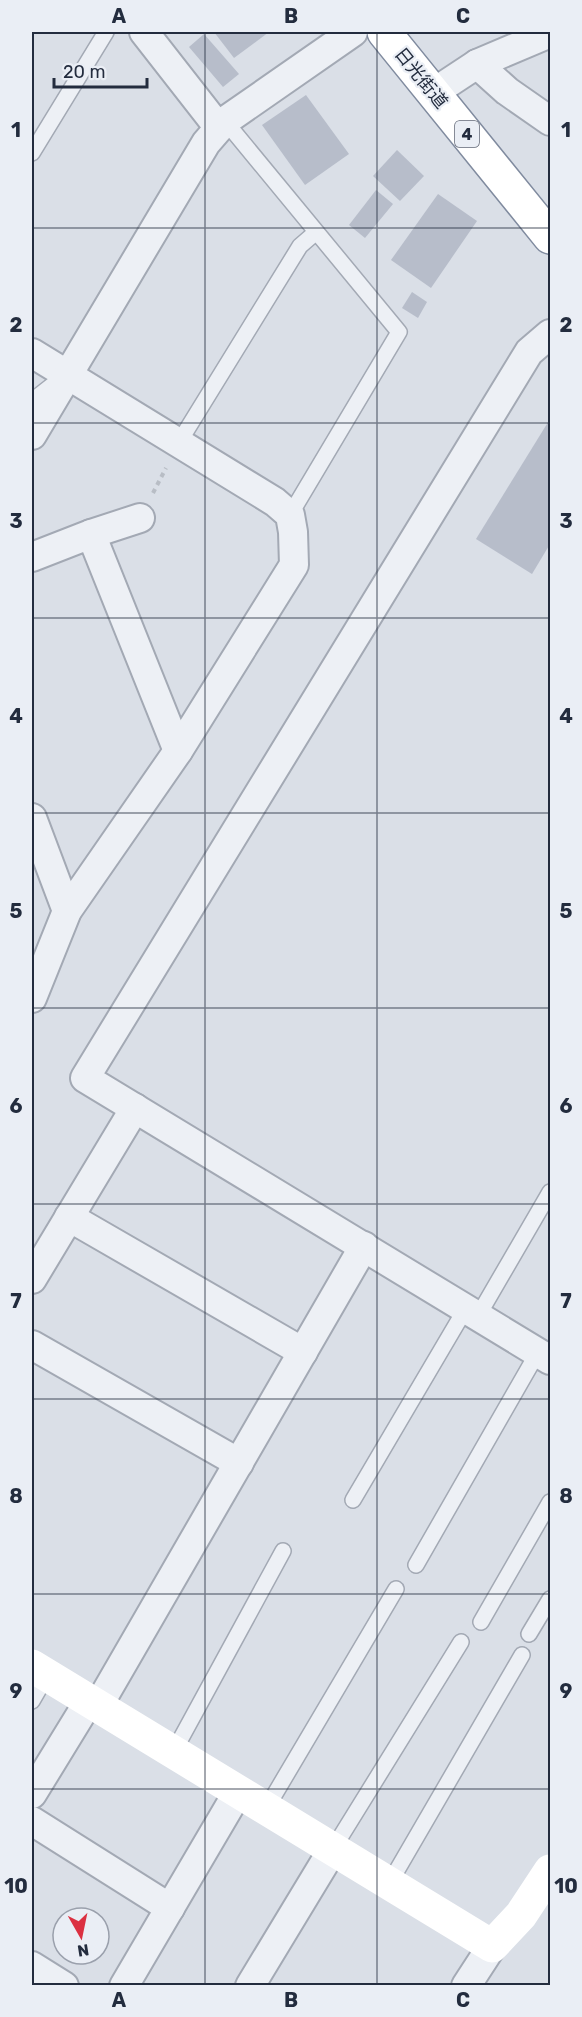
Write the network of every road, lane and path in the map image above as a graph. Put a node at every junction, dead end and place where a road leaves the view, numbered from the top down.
1 (106, 32) edge
2 (144, 32) edge
3 (353, 32) edge
4 (384, 32) edge
5 (550, 33) edge
6 (477, 64) junction
7 (433, 93) junction
8 (550, 121) edge
9 (222, 125) junction
10 (32, 153) edge
11 (315, 233) junction
12 (550, 237) edge
13 (550, 334) edge
14 (32, 353) edge
15 (66, 374) junction
16 (32, 401) edge
17 (32, 435) edge
18 (178, 444) junction
19 (290, 515) junction
20 (140, 518) joint
21 (91, 534) junction
22 (32, 557) edge
23 (178, 752) junction
24 (32, 818) edge
25 (67, 910) junction
26 (32, 998) edge
27 (135, 1108) junction
28 (550, 1192) edge
29 (69, 1217) junction
30 (364, 1246) junction
31 (32, 1280) edge
32 (472, 1312) junction
33 (303, 1352) junction
34 (547, 1356) edge
35 (36, 1357) edge
36 (239, 1463) junction
37 (353, 1500) dead end
38 (550, 1503) edge
39 (283, 1551) dead end
40 (416, 1565) dead end
41 (396, 1589) dead end
42 (550, 1599) edge
43 (482, 1622) dead end
44 (529, 1634) dead end
45 (461, 1642) dead end
46 (522, 1655) dead end
47 (37, 1681) edge
48 (93, 1704) junction
49 (173, 1752) junction
50 (32, 1794) edge
51 (252, 1801) junction
52 (32, 1821) edge
53 (333, 1849) junction
54 (550, 1874) edge
55 (389, 1884) junction
56 (170, 1908) junction
57 (492, 1946) junction
58 (32, 1966) edge
59 (64, 1986) edge
60 (124, 1986) edge
61 (250, 1986) edge
62 (466, 1986) edge

1 - 10 lane
2 - 9 street
3 - 9 street
4 - 7 main road, 日光街道 / 4
5 - 6 street
6 - 7 street
6 - 8 street
7 - 12 main road, 日光街道 / 4
9 - 11 lane
9 - 15 street
11 - 18 lane
11 - 19 lane
13 - 27 street
14 - 15 street
15 - 16 lane
15 - 17 street
15 - 18 street
18 - 19 street
18 - 20 path
19 - 23 street
20 - 21 street
21 - 22 street
21 - 23 street
23 - 25 street
24 - 25 street
25 - 26 street
27 - 29 street
27 - 30 street
28 - 32 lane
29 - 31 street
29 - 33 street
30 - 32 street
30 - 33 street
32 - 34 street
32 - 37 lane
33 - 36 street
34 - 40 lane
35 - 36 street
36 - 48 street
38 - 43 lane
39 - 49 lane
41 - 51 lane
42 - 44 lane
45 - 53 lane
46 - 55 lane
47 - 48 main road
48 - 49 main road
48 - 50 street
49 - 51 main road
51 - 53 main road
51 - 56 street
52 - 56 street
53 - 55 main road
53 - 61 street
54 - 57 main road
55 - 57 main road
56 - 60 street
57 - 62 street
58 - 59 street

